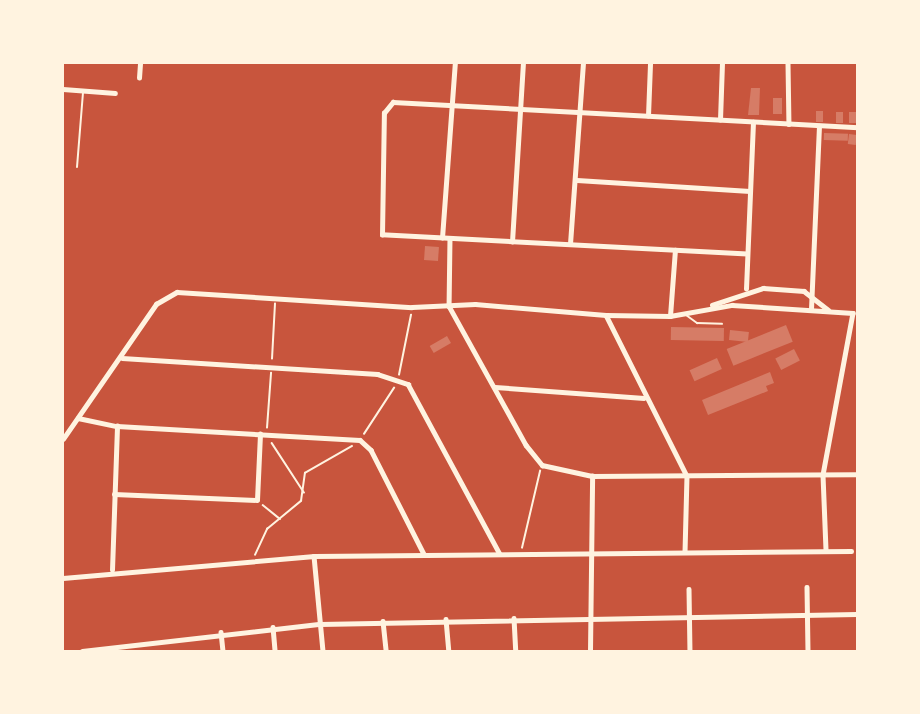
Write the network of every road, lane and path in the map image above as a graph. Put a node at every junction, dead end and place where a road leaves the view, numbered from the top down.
1 (140, 63) edge
2 (455, 63) edge
3 (523, 63) edge
4 (583, 63) edge
5 (650, 63) edge
6 (722, 63) edge
7 (788, 63) edge
8 (139, 78) dead end
9 (63, 89) edge
10 (83, 91) junction
11 (115, 93) dead end
12 (452, 105) junction
13 (520, 109) junction
14 (579, 113) junction
15 (648, 116) junction
16 (720, 120) junction
17 (753, 122) junction
18 (789, 124) junction
19 (819, 126) junction
20 (857, 127) edge
21 (77, 167) dead end
22 (577, 180) junction
23 (750, 190) junction
24 (442, 238) junction
25 (450, 238) junction
26 (512, 242) junction
27 (570, 244) junction
28 (675, 250) junction
29 (747, 254) junction
30 (746, 289) junction
31 (812, 295) junction
32 (449, 306) junction
33 (706, 307) junction
34 (811, 309) junction
35 (829, 311) junction
36 (683, 313) junction
37 (606, 315) junction
38 (670, 316) junction
39 (722, 324) dead end
40 (122, 358) junction
41 (495, 387) junction
42 (644, 398) junction
43 (78, 418) junction
44 (117, 426) junction
45 (260, 434) junction
46 (267, 434) junction
47 (63, 439) edge
48 (542, 465) junction
49 (855, 474) dead end
50 (823, 475) junction
51 (592, 476) junction
52 (687, 476) junction
53 (304, 493) dead end
54 (114, 494) junction
55 (257, 500) junction
56 (281, 520) dead end
57 (826, 551) junction
58 (851, 551) dead end
59 (685, 552) junction
60 (520, 553) junction
61 (591, 553) junction
62 (424, 554) junction
63 (500, 554) junction
64 (314, 556) junction
65 (112, 570) junction
66 (63, 578) edge
67 (807, 587) dead end
68 (689, 589) dead end
69 (807, 614) junction
70 (857, 614) edge
71 (689, 616) junction
72 (590, 617) junction
73 (514, 618) junction
74 (446, 620) junction
75 (383, 621) junction
76 (320, 624) junction
77 (273, 627) junction
78 (221, 632) junction
79 (82, 651) edge
80 (223, 651) edge
81 (275, 651) edge
82 (323, 651) edge
83 (386, 651) edge
84 (449, 651) edge
85 (516, 651) edge
86 (590, 651) edge
87 (690, 651) edge
88 (807, 651) edge

1 - 8 street
2 - 12 street
3 - 13 street
4 - 14 street
5 - 15 street
6 - 16 street
7 - 18 street
9 - 10 street
10 - 11 street
10 - 21 lane
12 - 13 street
12 - 24 street
12 - 24 street
13 - 14 street
13 - 26 street
14 - 15 street
14 - 22 street
15 - 16 street
16 - 17 street
17 - 18 street
17 - 23 street
18 - 19 street
19 - 20 street
19 - 31 street
22 - 23 street
22 - 27 street
23 - 29 street
24 - 25 street
25 - 26 street
25 - 32 street
26 - 27 street
27 - 28 street
28 - 29 street
28 - 38 street
29 - 30 street
30 - 31 street
30 - 33 street
31 - 34 street
31 - 35 street
32 - 37 street
32 - 40 street
32 - 41 street
33 - 34 street
33 - 36 street
34 - 35 street
35 - 50 street
36 - 38 street
36 - 39 lane
37 - 38 street
37 - 42 street
40 - 43 street
40 - 63 street
41 - 42 street
41 - 48 street
42 - 52 street
43 - 44 street
43 - 47 street
44 - 45 street
44 - 54 street
45 - 46 street
45 - 55 street
46 - 53 path
46 - 62 street
48 - 51 street
48 - 60 path
49 - 50 street
50 - 52 street
50 - 57 street
51 - 52 street
51 - 61 street
52 - 59 street
54 - 55 street
54 - 65 street
55 - 56 path
57 - 58 street
57 - 59 street
59 - 61 street
60 - 61 street
60 - 63 street
61 - 72 street
62 - 63 street
62 - 64 street
64 - 65 street
64 - 76 street
65 - 66 street
67 - 69 street
68 - 71 street
69 - 70 street
69 - 71 street
69 - 88 street
71 - 72 street
71 - 87 street
72 - 73 street
72 - 86 street
73 - 74 street
73 - 85 street
74 - 75 street
74 - 84 street
75 - 76 street
75 - 83 street
76 - 77 street
76 - 82 street
77 - 78 street
77 - 81 street
78 - 79 street
78 - 80 street

